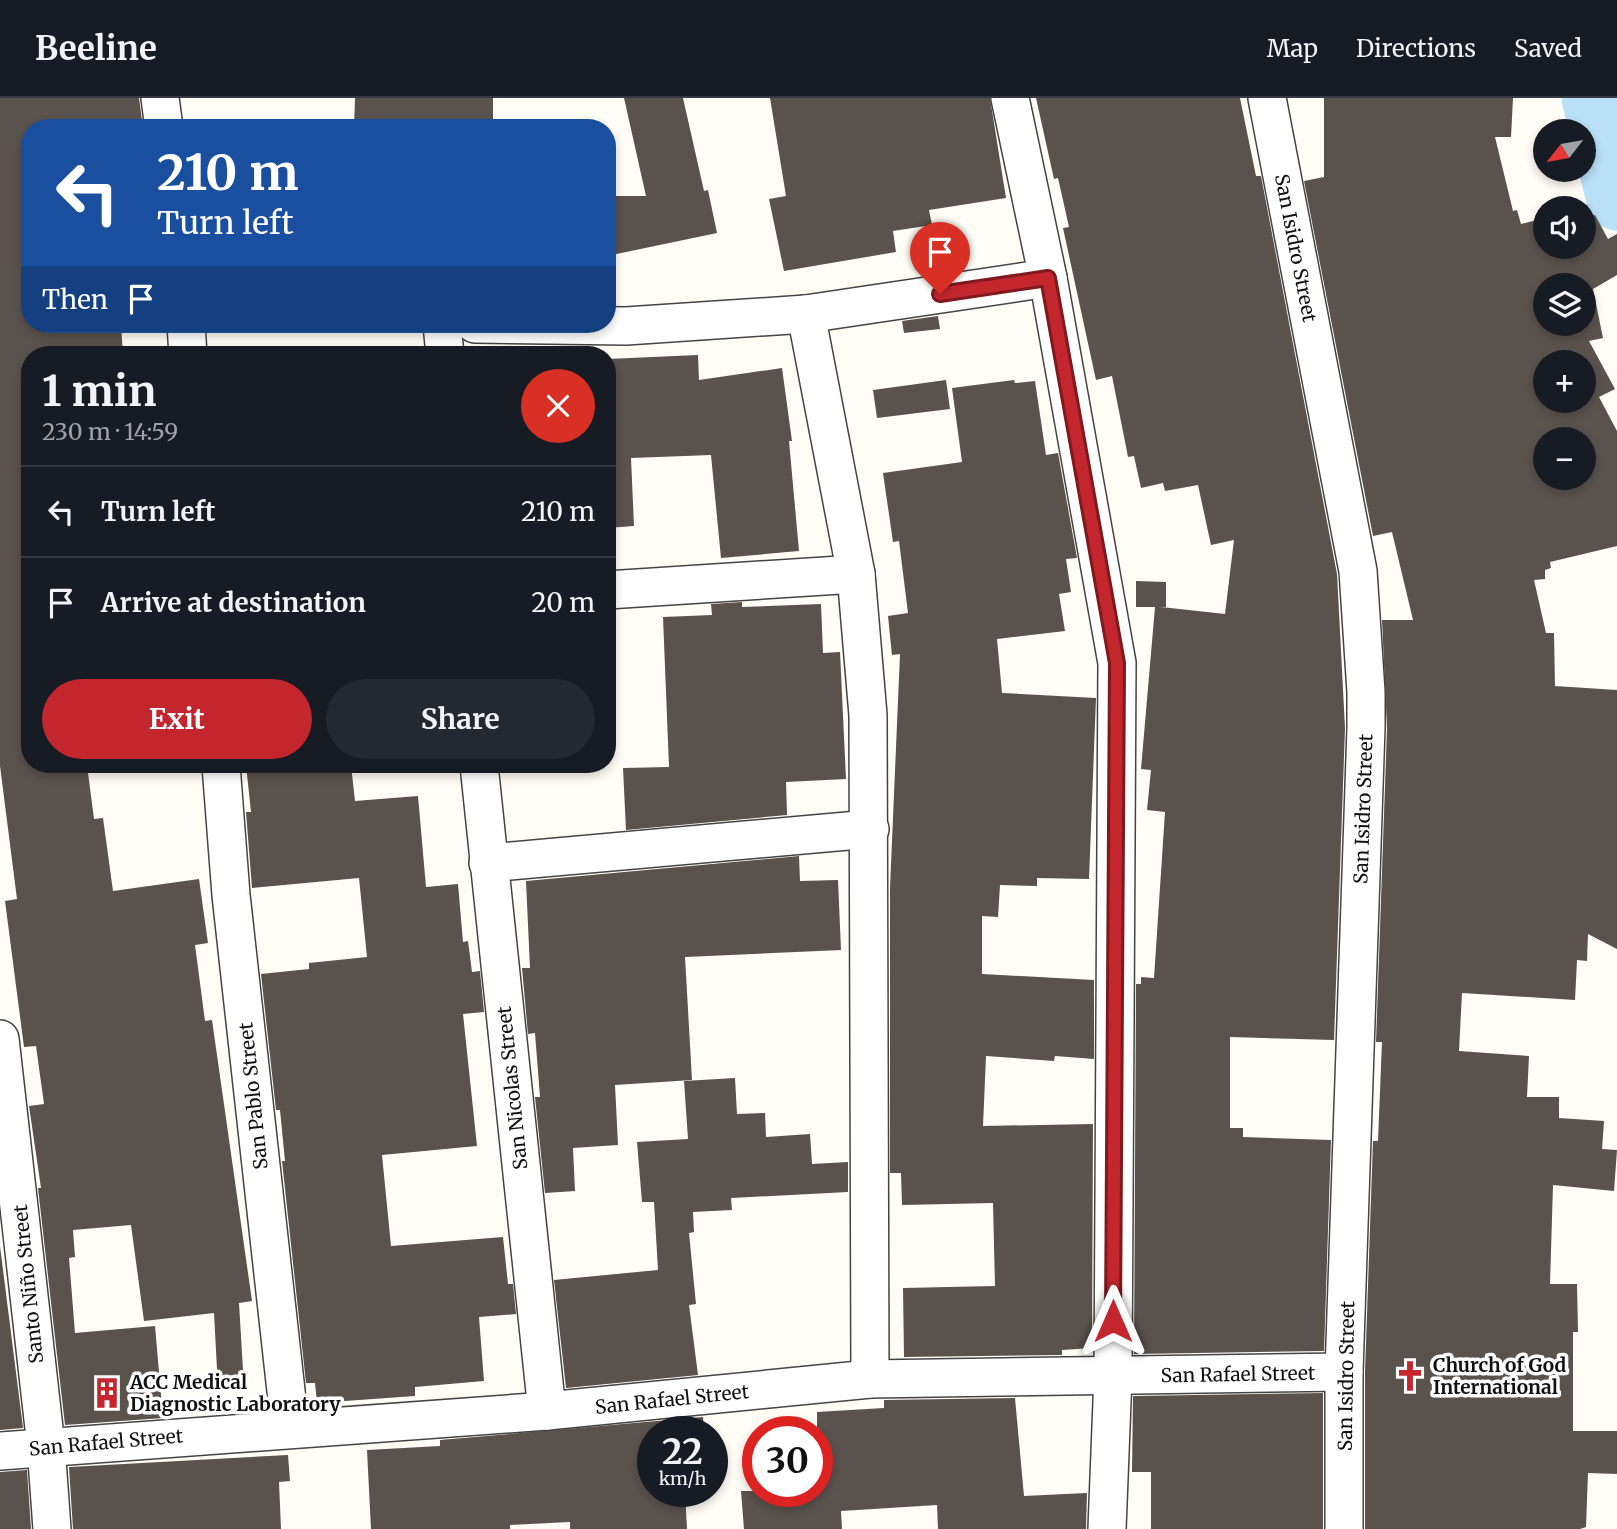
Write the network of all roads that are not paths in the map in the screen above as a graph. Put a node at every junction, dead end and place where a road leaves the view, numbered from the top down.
1 (160, 98) edge
2 (1010, 98) edge
3 (1266, 98) edge
4 (162, 119) edge
5 (1048, 278) junction
6 (806, 314) junction
7 (616, 326) edge
8 (856, 574) junction
9 (616, 589) edge
10 (221, 773) edge
11 (480, 773) edge
12 (870, 829) junction
13 (488, 863) junction
14 (0, 1039) edge
15 (10, 1206) edge
16 (1344, 1372) junction
17 (1113, 1376) junction
18 (870, 1379) junction
19 (547, 1411) junction
20 (290, 1427) junction
21 (46, 1446) junction
22 (0, 1451) edge
23 (52, 1529) edge
24 (1107, 1529) edge
25 (1343, 1529) edge

1 - 4 street
2 - 5 street
3 - 16 street, San Isidro Street
5 - 6 street
5 - 17 street
6 - 7 street
6 - 8 street
8 - 9 street
8 - 12 street
10 - 20 street, San Pablo Street
11 - 13 street, San Nicolas Street
12 - 13 street
12 - 18 street
13 - 19 street, San Nicolas Street
14 - 15 street, Santo Niño Street
15 - 21 street, Santo Niño Street
16 - 17 street, San Rafael Street
16 - 25 street, San Isidro Street
17 - 18 street, San Rafael Street
17 - 24 street
18 - 19 street, San Rafael Street
19 - 20 street, San Rafael Street
20 - 21 street, San Rafael Street
21 - 22 street, San Rafael Street
21 - 23 street, Santo Niño Street

